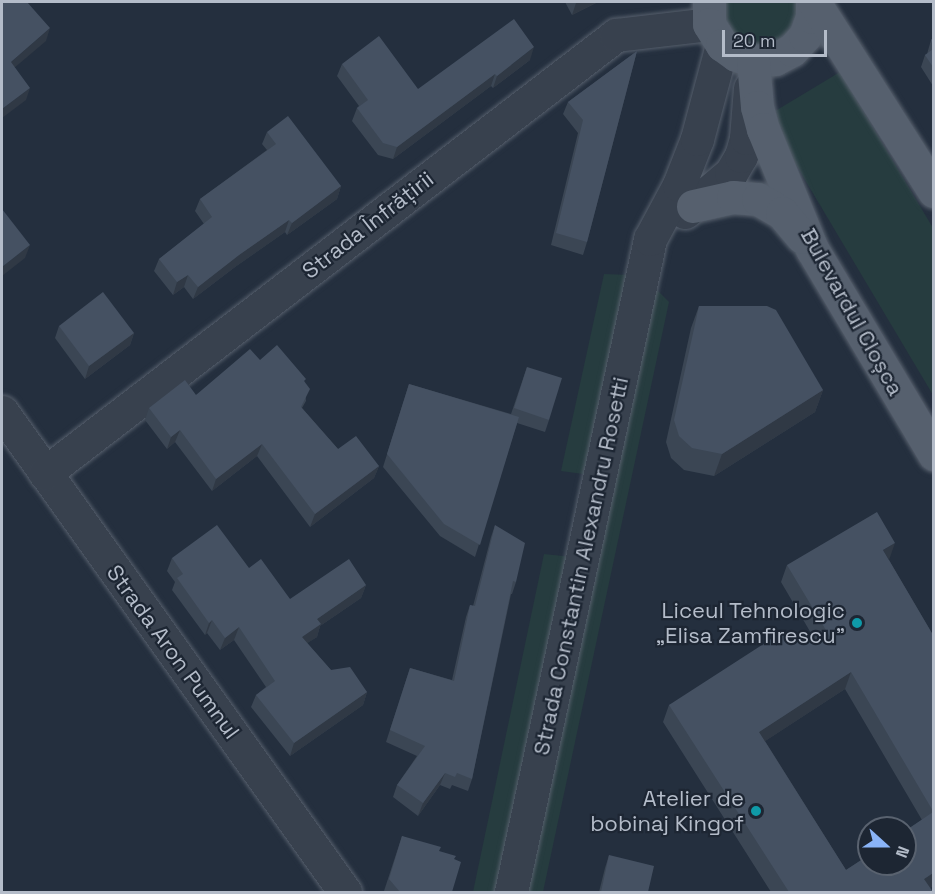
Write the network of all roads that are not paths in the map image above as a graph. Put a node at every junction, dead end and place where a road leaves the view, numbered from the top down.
1 (813, 2) edge
2 (710, 16) edge
3 (753, 61) junction
4 (933, 191) edge
5 (693, 206) junction
6 (650, 239) junction
7 (812, 249) junction
8 (2, 412) edge
9 (933, 454) edge
10 (45, 473) junction
11 (345, 892) edge
12 (511, 892) edge

1 - 3 main road
1 - 4 main road
2 - 3 main road
2 - 6 street, Strada Constantin Alexandru Rosetti
2 - 10 street, Strada Înfrățirii
3 - 5 street
3 - 7 main road, Bulevardul Cloșca
5 - 6 street
5 - 7 main road
6 - 12 street, Strada Constantin Alexandru Rosetti
7 - 9 main road, Bulevardul Cloșca
8 - 10 street, Strada Aron Pumnul
10 - 11 street, Strada Aron Pumnul

